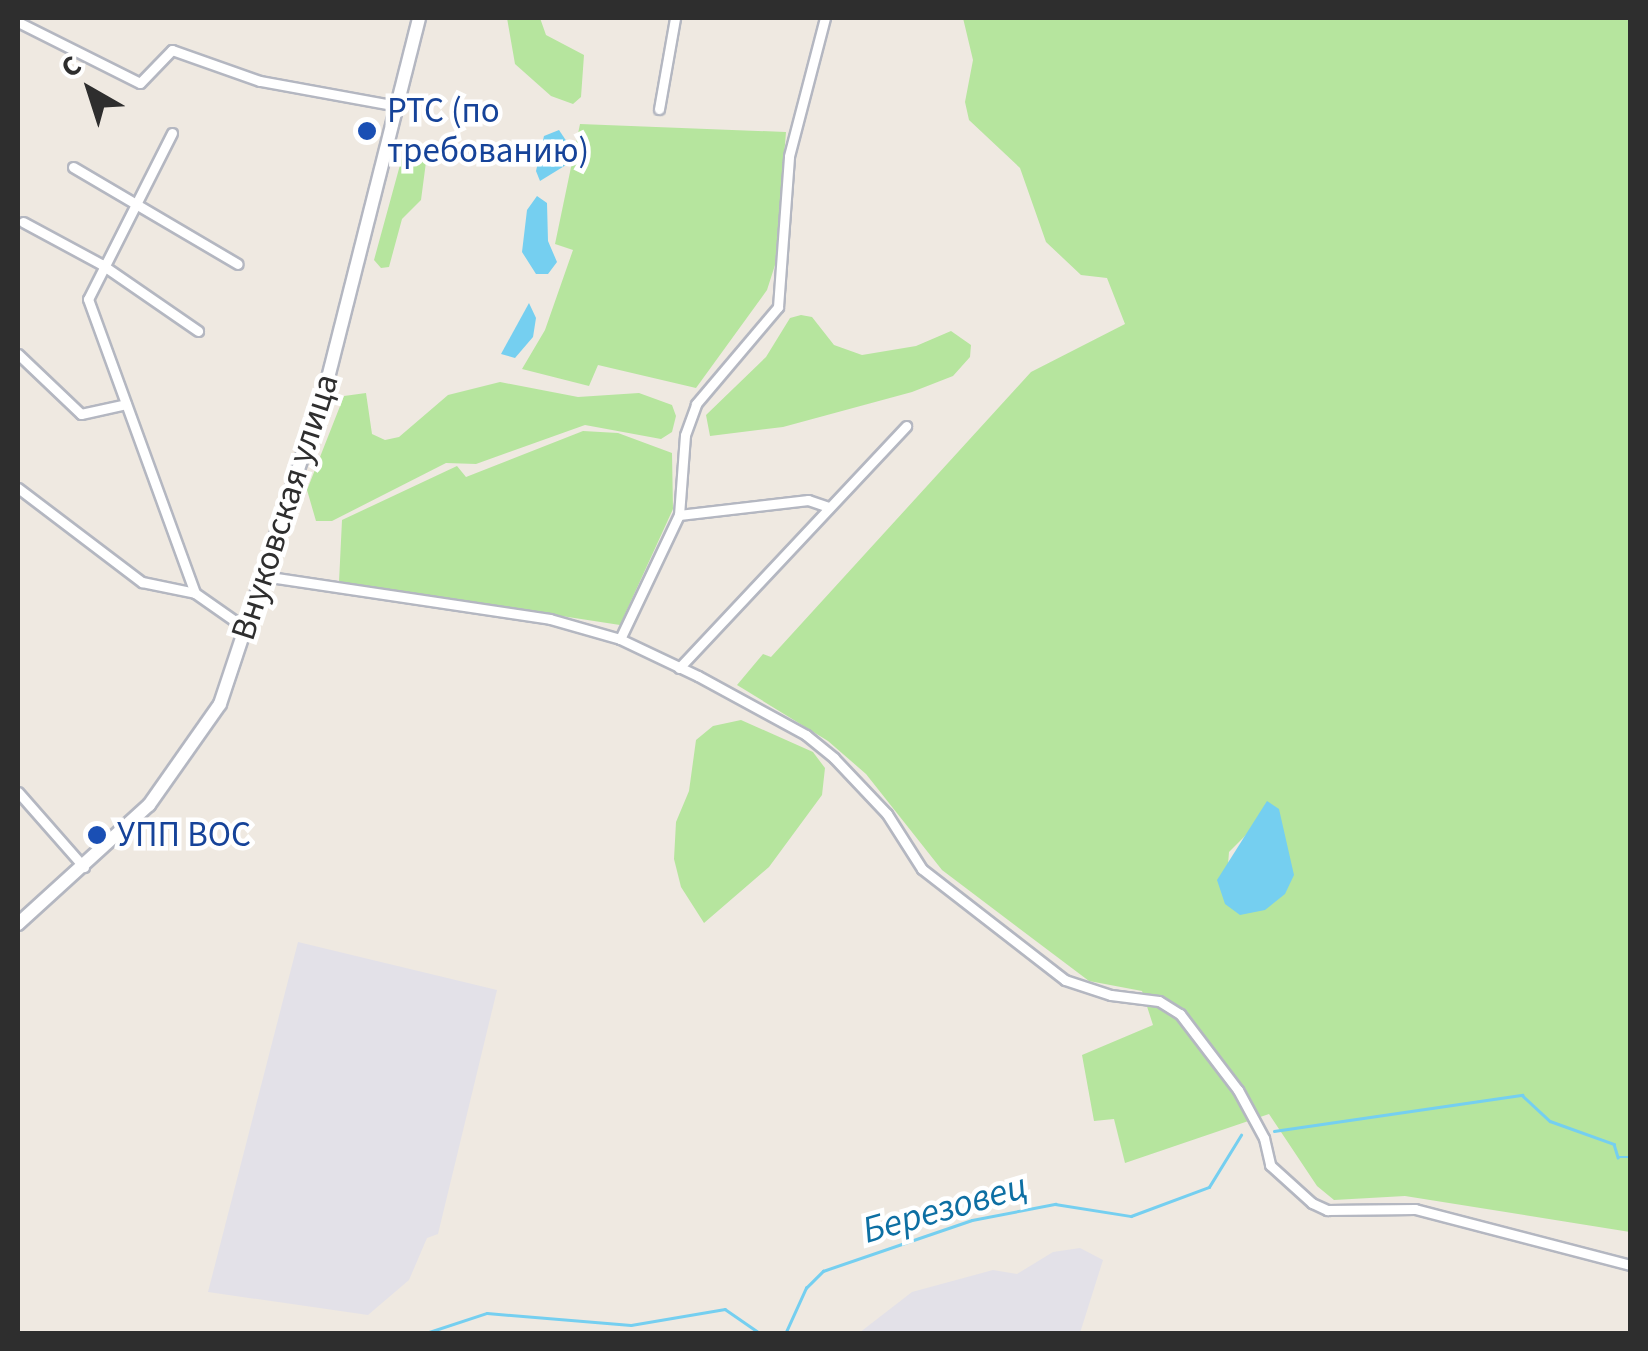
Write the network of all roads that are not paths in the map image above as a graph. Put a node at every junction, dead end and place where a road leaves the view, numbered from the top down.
1 (419, 18) edge
2 (675, 18) edge
3 (826, 18) edge
4 (18, 22) edge
5 (398, 106) junction
6 (659, 108) dead end
7 (172, 133) dead end
8 (73, 166) dead end
9 (134, 200) junction
10 (23, 222) dead end
11 (102, 264) junction
12 (238, 264) dead end
13 (198, 330) dead end
14 (18, 354) edge
15 (126, 404) junction
16 (906, 426) dead end
17 (18, 488) edge
18 (828, 507) junction
19 (678, 515) junction
20 (263, 576) junction
21 (195, 594) junction
22 (246, 628) junction
23 (620, 639) junction
24 (679, 668) junction
25 (18, 793) edge
26 (84, 867) junction
27 (18, 924) edge
28 (1630, 1265) edge

1 - 5 main road, Внуковская улица
2 - 6 street
3 - 19 street
4 - 5 street
5 - 20 main road, Внуковская улица
7 - 9 street
8 - 9 street
9 - 11 street
9 - 12 street
10 - 11 street
11 - 13 street
11 - 15 street
14 - 15 street
15 - 21 street
16 - 18 street
17 - 21 street
18 - 19 street
18 - 24 street
19 - 23 street
20 - 22 main road, Внуковская улица
20 - 23 street
21 - 22 street
22 - 26 main road, Внуковская улица
23 - 24 street
24 - 28 street
25 - 26 street
26 - 27 main road, Внуковская улица

